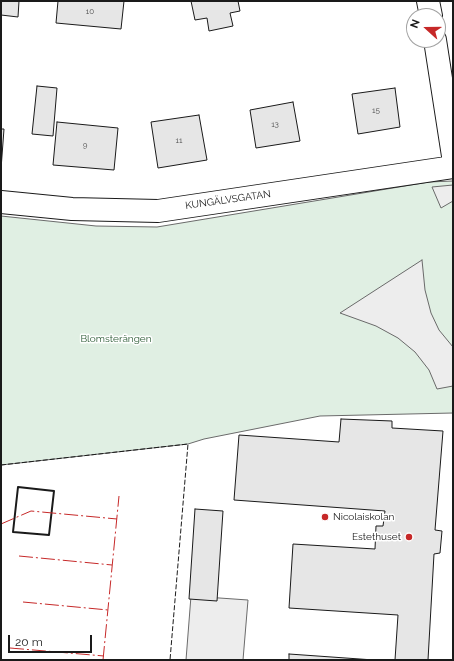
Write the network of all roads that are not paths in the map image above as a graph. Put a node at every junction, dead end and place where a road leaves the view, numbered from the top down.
1 (436, 48) edge
2 (453, 156) edge
3 (453, 167) edge
4 (1, 202) edge

1 - 2 street
3 - 4 street, KUNGÄLVSGATAN

